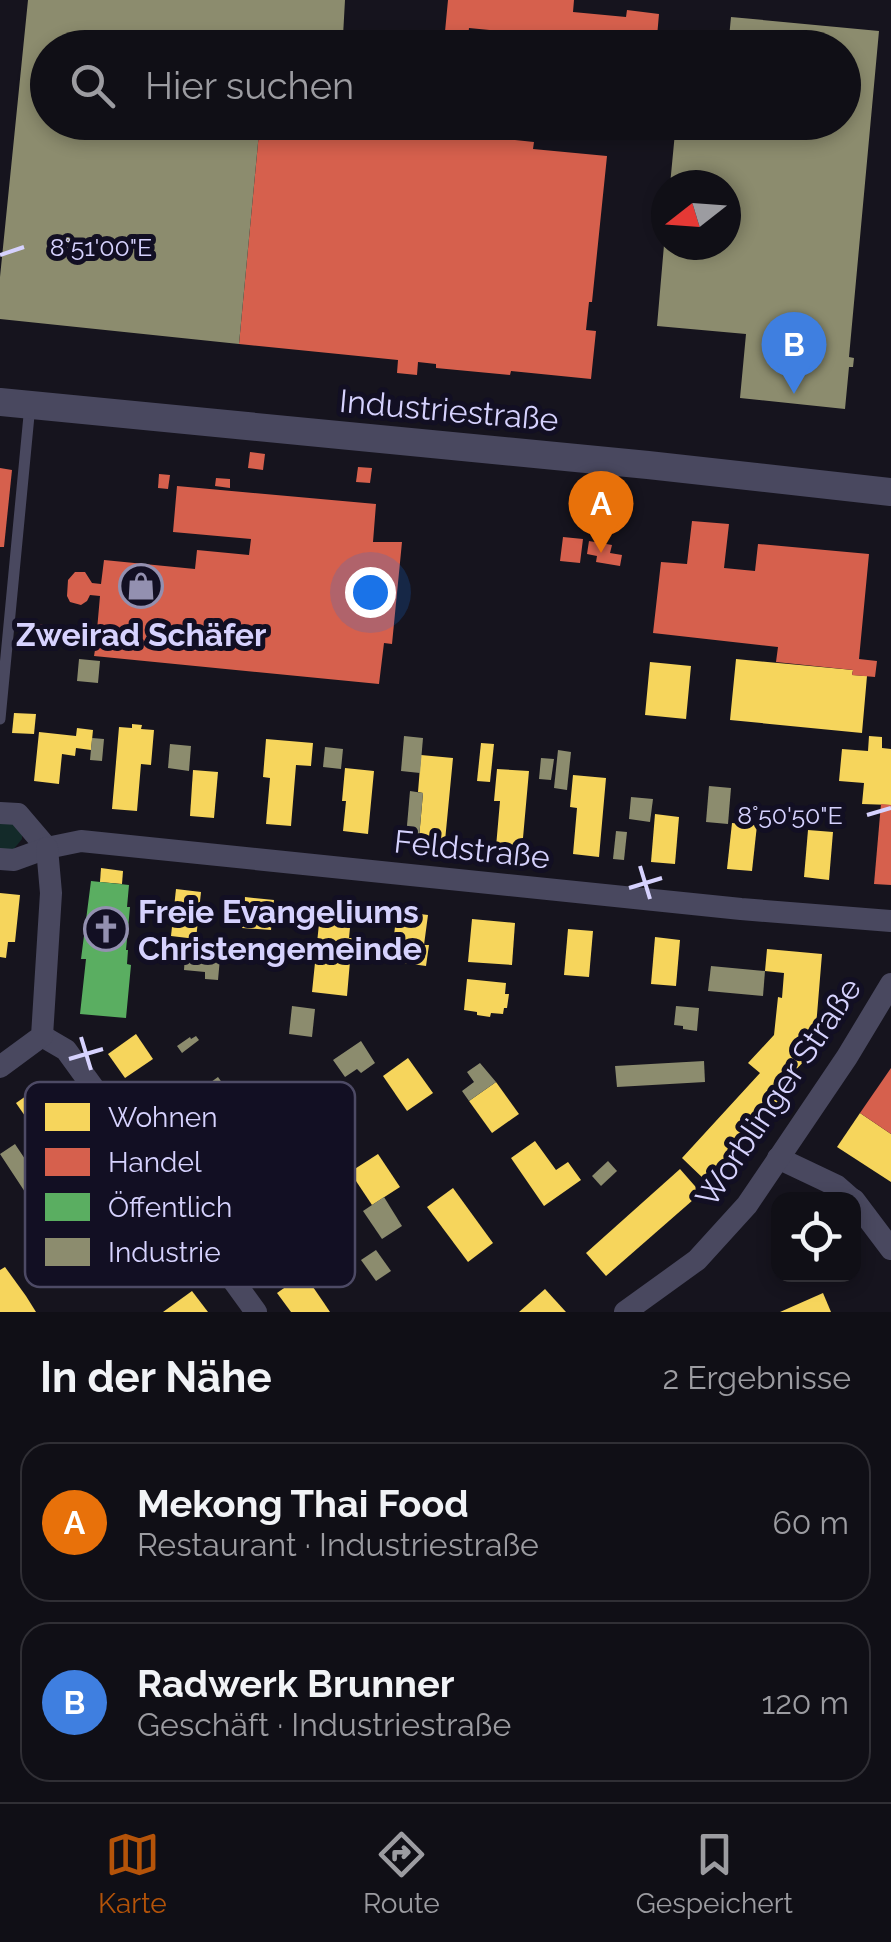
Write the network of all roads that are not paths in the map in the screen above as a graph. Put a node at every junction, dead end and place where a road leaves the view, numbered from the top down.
1 (0, 402) edge
2 (30, 405) junction
3 (891, 492) edge
4 (0, 719) edge
5 (0, 813) edge
6 (47, 848) junction
7 (0, 858) edge
8 (891, 922) edge
9 (891, 984) edge
10 (42, 1036) junction
11 (0, 1067) edge
12 (89, 1082) edge
13 (778, 1158) junction
14 (844, 1192) edge
15 (861, 1210) edge
16 (891, 1248) edge
17 (238, 1287) edge
18 (256, 1312) edge
19 (624, 1312) edge

1 - 2 street, Industriestraße
2 - 3 street, Industriestraße
2 - 4 lane
5 - 6 street
6 - 7 street, Feldstraße
6 - 8 street, Feldstraße
6 - 10 street
9 - 13 street, Worblinger Straße
10 - 11 street
10 - 12 street
13 - 14 street
13 - 19 street, Worblinger Straße
15 - 16 street
17 - 18 street

